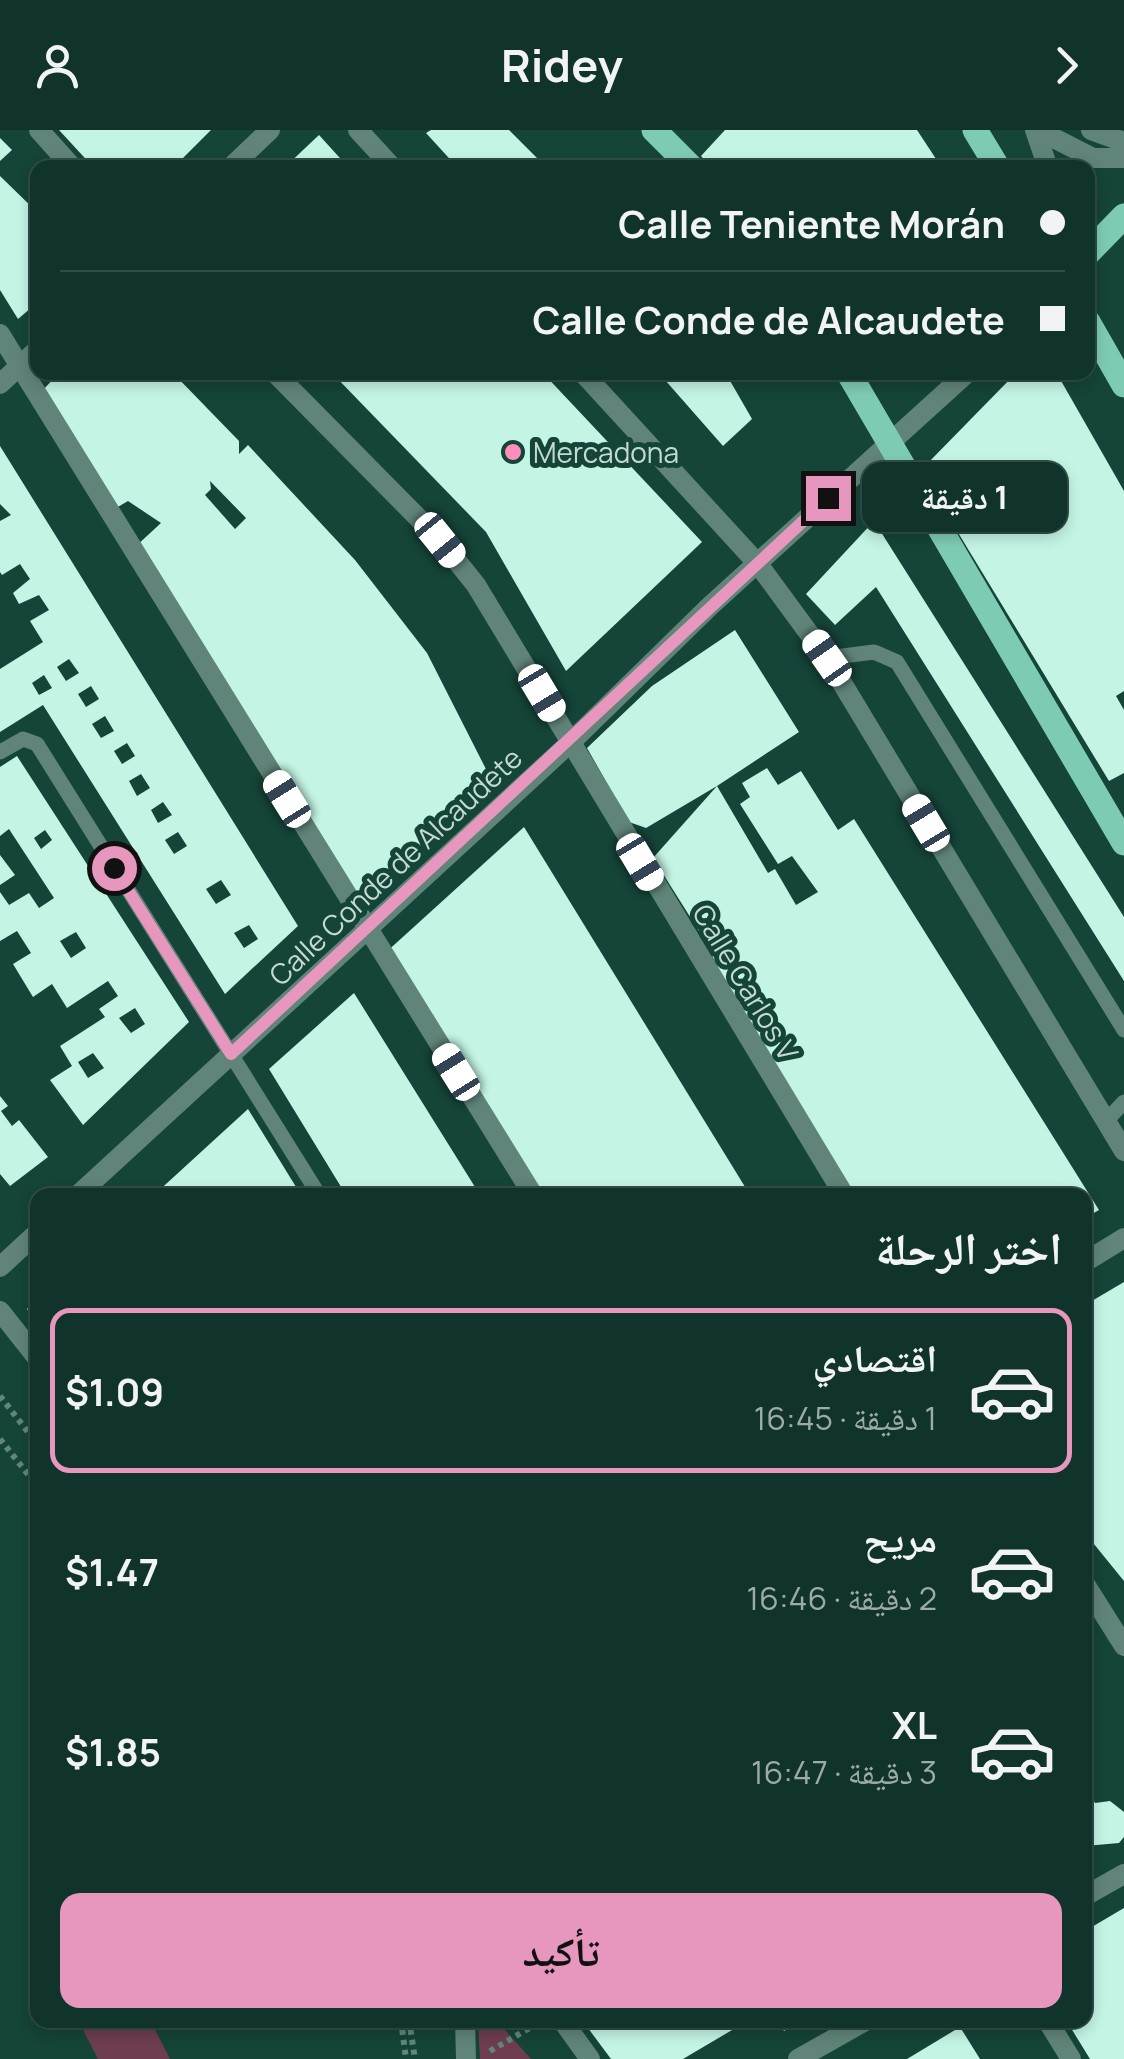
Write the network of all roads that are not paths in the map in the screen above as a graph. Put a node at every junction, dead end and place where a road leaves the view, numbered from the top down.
1 (39, 130) edge
2 (270, 130) edge
3 (358, 130) edge
4 (654, 130) edge
5 (975, 130) edge
6 (1037, 130) edge
7 (1090, 130) edge
8 (1124, 142) edge
9 (1124, 158) edge
10 (67, 160) edge
11 (238, 160) edge
12 (385, 160) edge
13 (684, 160) edge
14 (993, 160) edge
15 (1046, 160) edge
16 (1124, 216) edge
17 (1095, 246) edge
18 (0, 334) edge
19 (1095, 334) edge
20 (30, 356) edge
21 (19, 366) junction
22 (282, 380) edge
23 (589, 380) edge
24 (853, 380) edge
25 (959, 380) edge
26 (0, 384) edge
27 (1124, 385) edge
28 (891, 441) junction
29 (758, 564) junction
30 (827, 658) junction
31 (570, 742) junction
32 (0, 752) edge
33 (1124, 842) edge
34 (368, 930) junction
35 (1124, 1030) edge
36 (231, 1054) junction
37 (1124, 1102) edge
38 (1106, 1121) junction
39 (1124, 1152) edge
40 (94, 1188) edge
41 (314, 1188) edge
42 (530, 1188) edge
43 (840, 1188) edge
44 (1124, 1238) edge
45 (30, 1239) edge
46 (1092, 1258) edge
47 (3, 1264) edge
48 (0, 1311) edge
49 (30, 1349) edge
50 (1092, 1595) edge
51 (1124, 1646) edge
52 (1124, 1874) edge
53 (1092, 1892) edge
54 (466, 2028) edge
55 (568, 2028) edge
56 (853, 2028) edge
57 (1051, 2028) edge
58 (466, 2059) edge
59 (590, 2059) edge
60 (798, 2059) edge
61 (1071, 2059) edge

1 - 10 street
2 - 11 street
3 - 12 street
4 - 13 main road
5 - 14 main road
6 - 9 street
6 - 15 street
7 - 8 street
16 - 17 main road
18 - 21 street
19 - 27 main road
20 - 21 street
21 - 26 street
21 - 34 street
22 - 31 street, Calle Carlos V
23 - 29 street
24 - 28 main road
25 - 28 street, Calle Conde de Alcaudete
28 - 29 street, Calle Conde de Alcaudete
28 - 33 main road
29 - 30 street
29 - 31 street, Calle Conde de Alcaudete
30 - 35 lane
30 - 38 street
31 - 34 street, Calle Conde de Alcaudete
31 - 43 street, Calle Carlos V
32 - 36 lane
34 - 36 street, Calle Conde de Alcaudete
34 - 42 street
36 - 40 street, Calle Conde de Alcaudete
36 - 41 lane
37 - 38 lane
38 - 39 street
44 - 46 street
45 - 47 street
48 - 49 street
50 - 51 street
52 - 53 street
54 - 58 street
55 - 59 street
56 - 60 street
57 - 61 street

